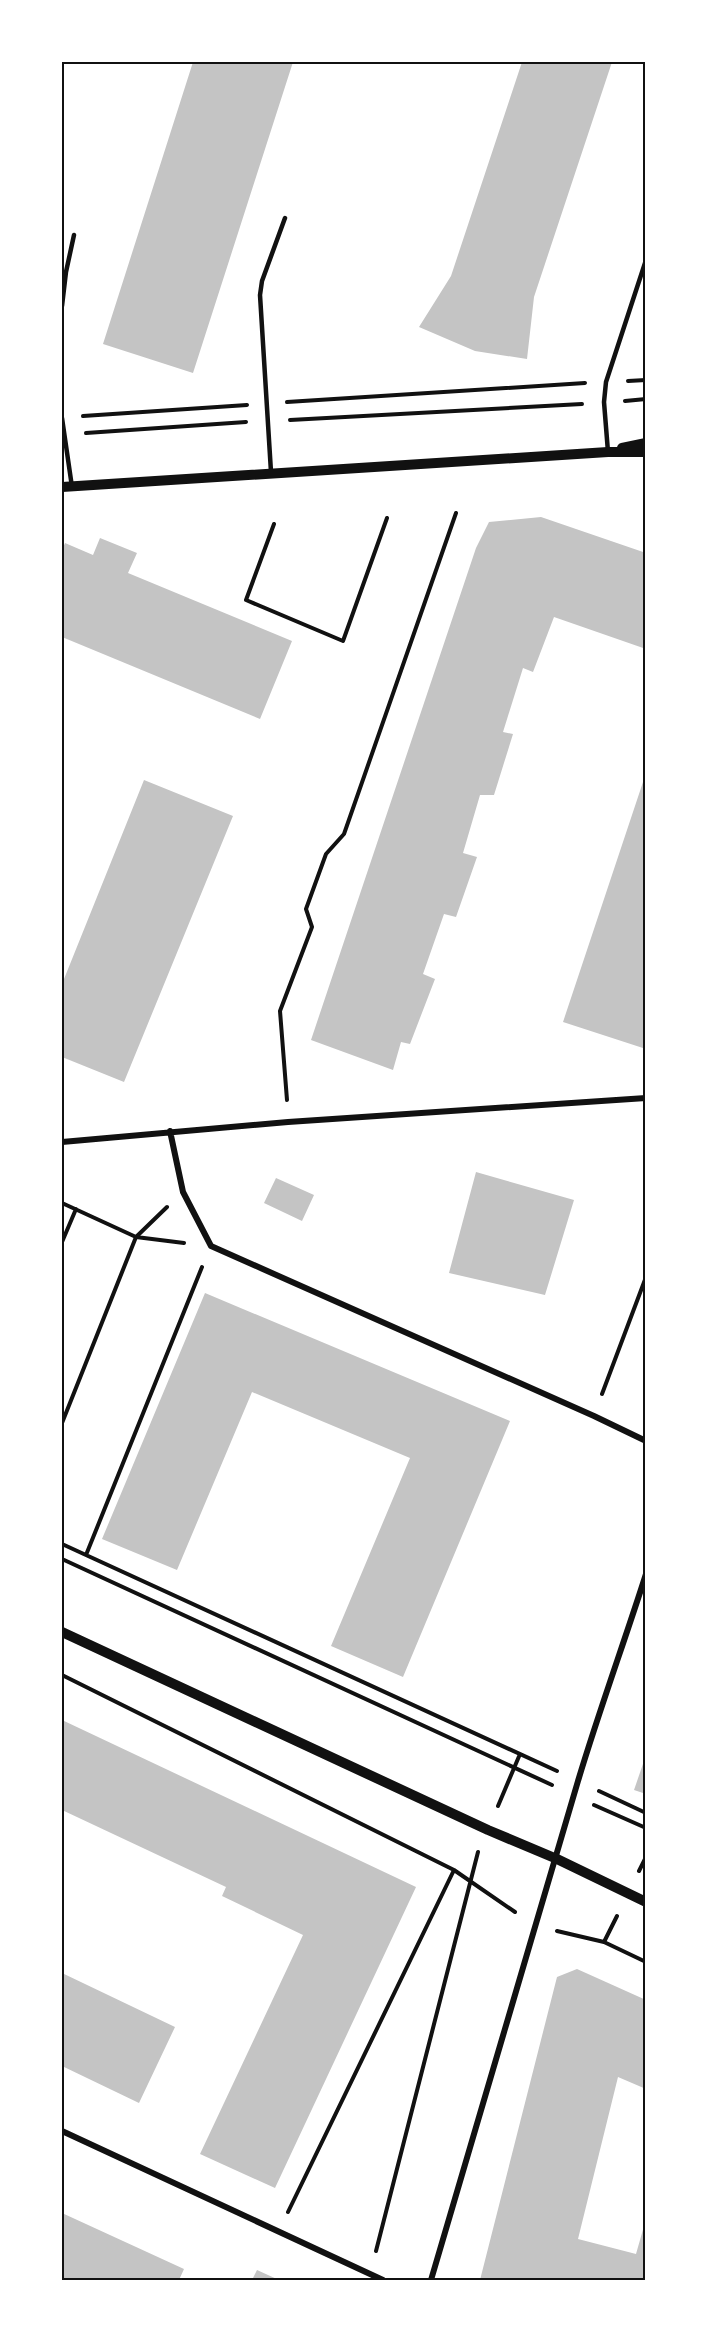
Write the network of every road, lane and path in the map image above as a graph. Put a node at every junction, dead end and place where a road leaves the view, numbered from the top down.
1 (285, 218) dead end
2 (74, 235) dead end
3 (645, 260) edge
4 (62, 306) edge
5 (645, 380) edge
6 (606, 382) junction
7 (604, 402) junction
8 (268, 403) junction
9 (73, 417) dead end
10 (62, 418) edge
11 (268, 421) junction
12 (65, 434) junction
13 (645, 443) edge
14 (608, 452) junction
15 (645, 453) edge
16 (272, 475) junction
17 (67, 487) edge
18 (456, 513) dead end
19 (387, 518) dead end
20 (274, 524) dead end
21 (645, 1098) edge
22 (288, 1122) junction
23 (170, 1131) junction
24 (62, 1142) edge
25 (183, 1192) junction
26 (62, 1203) edge
27 (76, 1209) junction
28 (136, 1238) junction
29 (62, 1242) edge
30 (211, 1246) junction
31 (645, 1277) edge
32 (594, 1416) junction
33 (62, 1423) edge
34 (645, 1441) edge
35 (62, 1544) edge
36 (86, 1555) junction
37 (62, 1559) edge
38 (645, 1574) edge
39 (62, 1632) edge
40 (62, 1676) edge
41 (520, 1755) junction
42 (514, 1768) junction
43 (578, 1780) junction
44 (574, 1795) junction
45 (645, 1814) edge
46 (645, 1828) edge
47 (488, 1830) junction
48 (556, 1859) junction
49 (454, 1870) junction
50 (471, 1881) junction
51 (645, 1902) edge
52 (534, 1925) junction
53 (645, 1962) edge
54 (62, 2131) edge
55 (278, 2232) junction
56 (370, 2275) junction
57 (383, 2280) edge
58 (431, 2280) edge

1 - 8 lane
2 - 4 lane
3 - 6 lane
5 - 6 path
6 - 7 lane
6 - 8 path
7 - 11 path
7 - 14 lane
8 - 9 path
8 - 11 lane
10 - 12 lane
11 - 12 path
11 - 16 lane
12 - 17 lane
13 - 14 street
14 - 15 street
14 - 16 street
16 - 17 street
18 - 22 path
19 - 20 path
21 - 22 street
22 - 23 street
23 - 24 street
23 - 25 street
25 - 28 path
25 - 30 street
26 - 27 path
27 - 28 path
27 - 29 path
28 - 30 path
28 - 33 path
30 - 32 street
30 - 36 path
31 - 32 path
32 - 34 street
35 - 36 path
36 - 41 path
37 - 42 path
38 - 43 street
39 - 47 street
40 - 49 path
41 - 42 path
41 - 43 path
42 - 44 path
42 - 47 path
43 - 44 street
43 - 45 path
44 - 46 path
44 - 48 street
47 - 48 street
47 - 50 path
48 - 51 street
48 - 52 street
49 - 50 path
49 - 55 path
50 - 52 path
50 - 56 path
52 - 53 path
52 - 58 street
54 - 55 street
55 - 56 street
56 - 57 street

